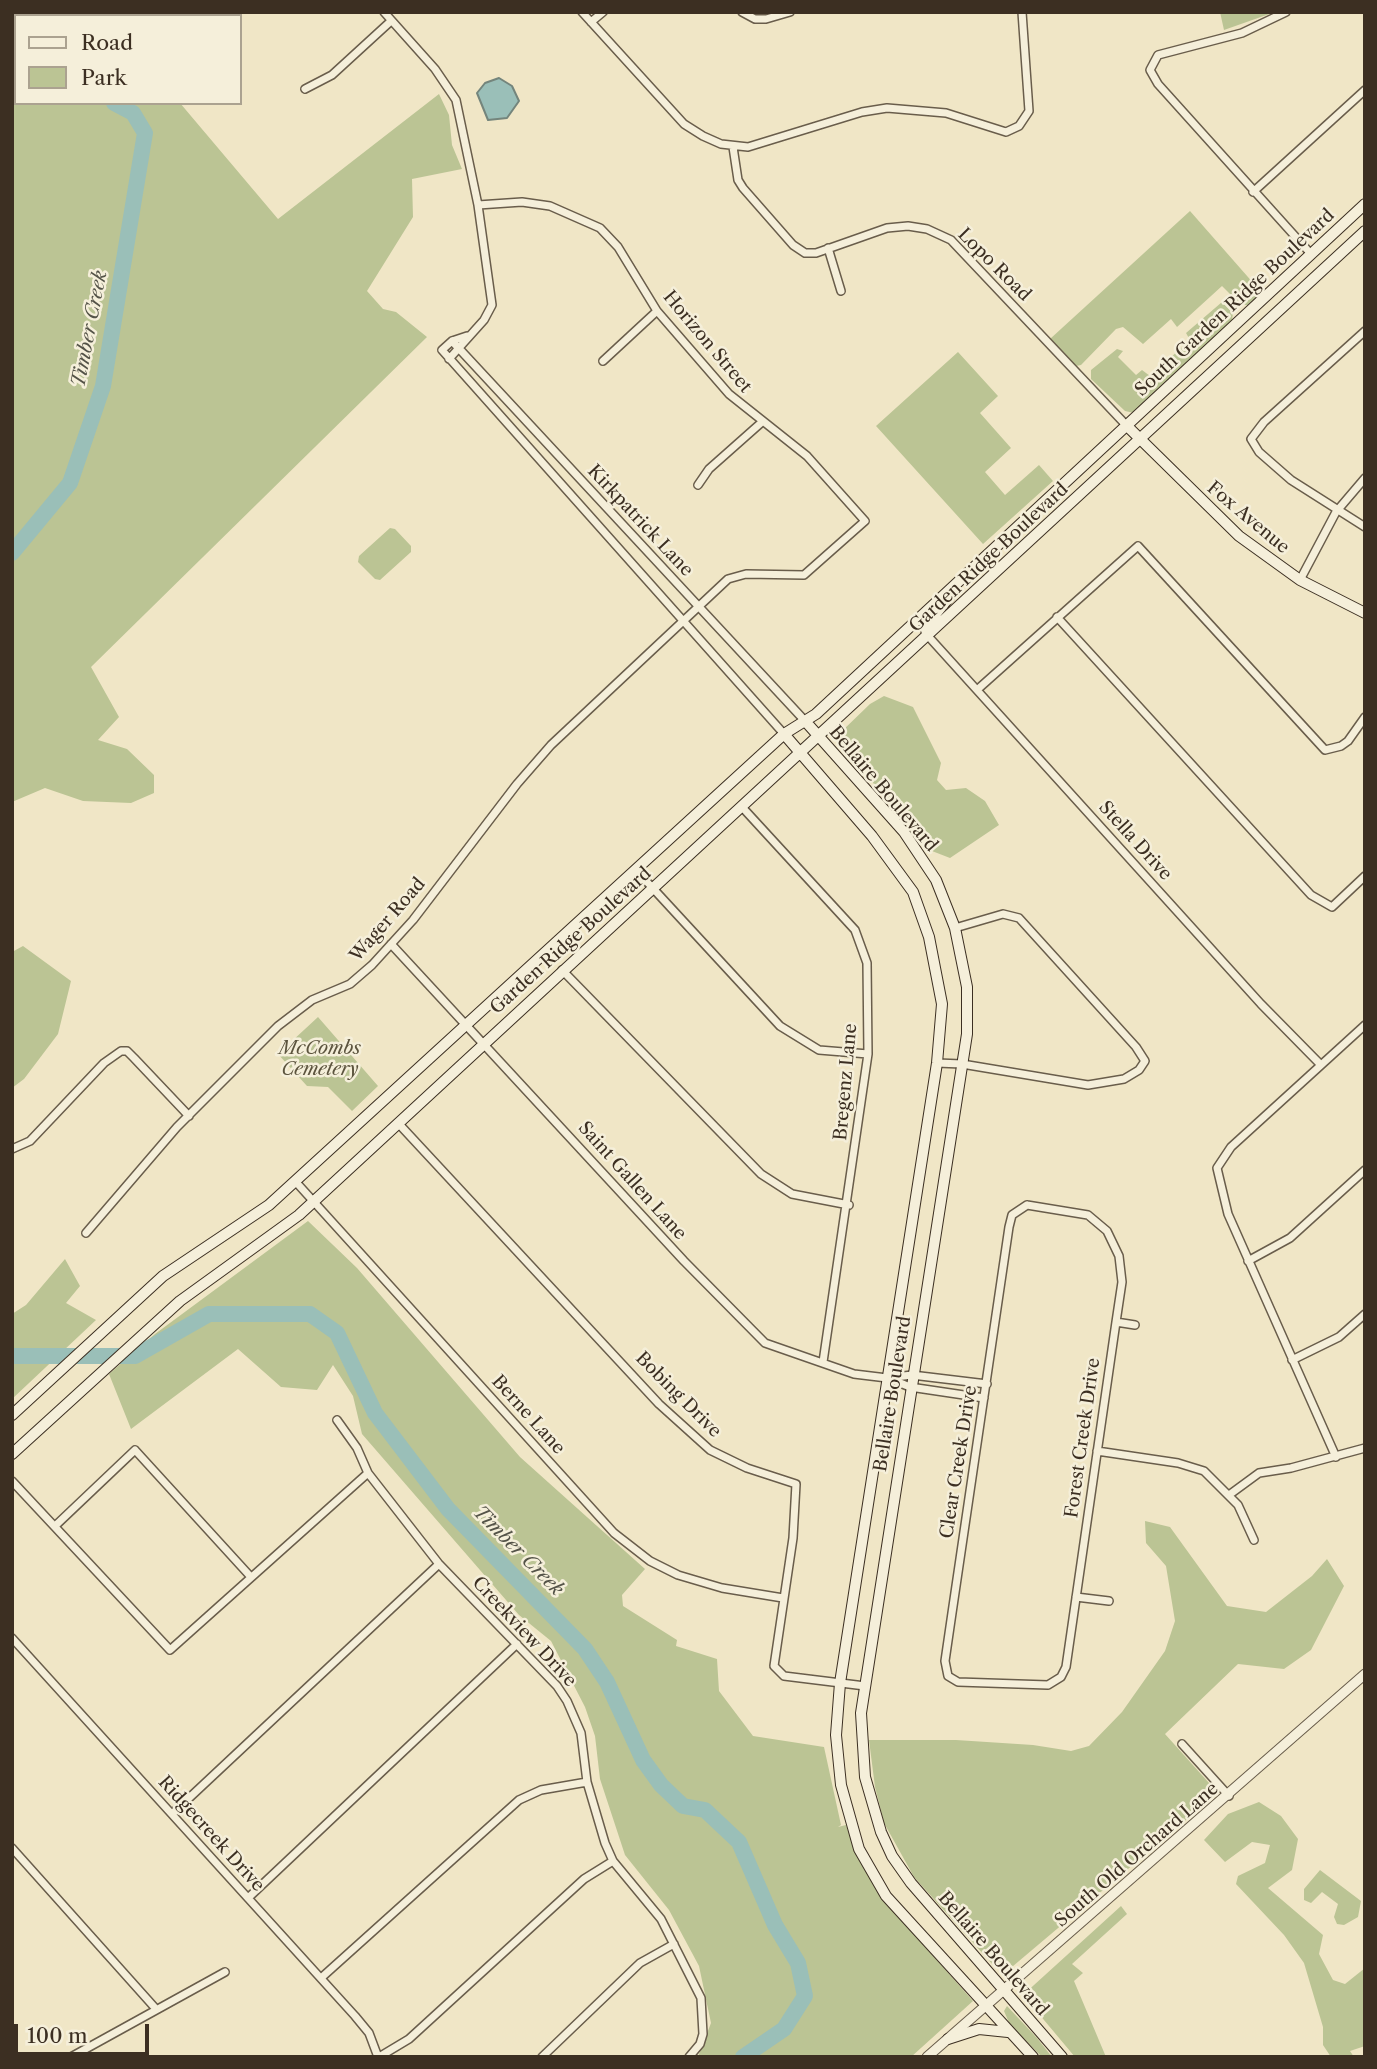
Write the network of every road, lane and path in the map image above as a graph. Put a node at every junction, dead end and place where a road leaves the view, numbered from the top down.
1 (384, 12) edge
2 (582, 12) edge
3 (603, 12) edge
4 (742, 12) edge
5 (790, 12) edge
6 (1022, 12) edge
7 (1286, 12) edge
8 (391, 21) junction
9 (591, 22) junction
10 (305, 89) dead end
11 (1365, 90) edge
12 (733, 147) junction
13 (1253, 192) junction
14 (1365, 204) edge
15 (478, 205) junction
16 (1365, 230) edge
17 (828, 248) junction
18 (1311, 254) junction
19 (841, 291) dead end
20 (657, 311) junction
21 (1365, 331) edge
22 (467, 335) junction
23 (452, 341) junction
24 (460, 349) junction
25 (449, 359) junction
26 (603, 361) dead end
27 (762, 422) junction
28 (1127, 426) junction
29 (1141, 439) junction
30 (1365, 478) edge
31 (698, 485) dead end
32 (1336, 512) junction
33 (866, 521) joint
34 (1365, 527) edge
35 (969, 570) junction
36 (1300, 580) junction
37 (698, 608) junction
38 (1365, 613) edge
39 (1057, 617) junction
40 (681, 622) junction
41 (928, 636) junction
42 (978, 689) junction
43 (1365, 717) edge
44 (806, 722) junction
45 (784, 734) junction
46 (819, 736) junction
47 (800, 754) junction
48 (742, 807) junction
49 (636, 870) junction
50 (1365, 876) edge
51 (653, 888) junction
52 (956, 928) junction
53 (391, 944) junction
54 (562, 970) junction
55 (468, 1025) junction
56 (1365, 1025) edge
57 (484, 1042) junction
58 (868, 1054) junction
59 (937, 1063) junction
60 (961, 1064) junction
61 (1321, 1065) junction
62 (189, 1116) junction
63 (398, 1123) junction
64 (12, 1149) edge
65 (1365, 1170) edge
66 (295, 1181) junction
67 (313, 1202) junction
68 (849, 1205) junction
69 (1027, 1205) joint
70 (86, 1233) dead end
71 (1248, 1261) junction
72 (1365, 1314) edge
73 (1116, 1322) junction
74 (1135, 1325) dead end
75 (1292, 1360) junction
76 (823, 1362) junction
77 (912, 1374) junction
78 (887, 1378) junction
79 (987, 1384) junction
80 (910, 1387) junction
81 (984, 1398) junction
82 (12, 1415) edge
83 (337, 1420) dead end
84 (1365, 1448) edge
85 (1097, 1451) junction
86 (12, 1454) edge
87 (1336, 1457) junction
88 (368, 1473) junction
89 (12, 1481) edge
90 (1229, 1496) junction
91 (55, 1526) junction
92 (1254, 1540) dead end
93 (439, 1564) junction
94 (250, 1576) junction
95 (1076, 1597) junction
96 (783, 1598) junction
97 (1108, 1601) dead end
98 (12, 1638) edge
99 (517, 1644) junction
100 (1365, 1674) edge
101 (840, 1682) junction
102 (1002, 1683) joint
103 (865, 1686) junction
104 (1182, 1744) dead end
105 (587, 1782) junction
106 (1229, 1796) junction
107 (172, 1814) junction
108 (12, 1848) edge
109 (613, 1861) junction
110 (248, 1898) junction
111 (674, 1944) junction
112 (225, 1972) dead end
113 (321, 1978) junction
114 (1004, 1990) junction
115 (985, 2006) junction
116 (156, 2009) junction
117 (1008, 2032) junction
118 (948, 2039) junction
119 (71, 2057) edge
120 (379, 2057) edge
121 (542, 2057) edge
122 (689, 2057) edge
123 (927, 2057) edge
124 (1033, 2057) edge
125 (1062, 2057) edge

1 - 8 street
2 - 9 street
3 - 9 street
4 - 5 street
6 - 12 street
7 - 13 street
8 - 10 street
8 - 15 street
9 - 12 street
11 - 13 street
12 - 17 street, Lopo Road
13 - 18 street
14 - 18 main road, South Garden Ridge Boulevard
15 - 20 street, Horizon Street
15 - 22 street
16 - 29 main road, South Garden Ridge Boulevard
17 - 19 street
17 - 28 street, Lopo Road
18 - 28 main road, South Garden Ridge Boulevard
20 - 26 street
20 - 27 street, Horizon Street
21 - 32 street
22 - 23 street
22 - 24 street
23 - 24 street, Kirkpatrick Lane
23 - 25 street, Kirkpatrick Lane
24 - 25 street
24 - 37 street, Kirkpatrick Lane
25 - 40 street, Kirkpatrick Lane
27 - 31 street
27 - 33 street, Horizon Street
28 - 29 main road, Fox Avenue
28 - 35 main road, Garden Ridge Boulevard
29 - 36 main road, Fox Avenue
29 - 41 main road, Garden Ridge Boulevard
30 - 32 street
32 - 34 street
32 - 36 street
33 - 37 street, Wager Road
35 - 41 main road
35 - 44 main road, Garden Ridge Boulevard
36 - 38 main road, Fox Avenue
37 - 40 street, Wager Road
37 - 44 street, Kirkpatrick Lane
39 - 42 street
39 - 43 street
39 - 50 street
40 - 45 street, Kirkpatrick Lane
40 - 53 street, Wager Road
41 - 42 street, Stella Drive
41 - 46 main road, Garden Ridge Boulevard
42 - 61 street, Stella Drive
44 - 45 main road, Garden Ridge Boulevard
44 - 46 main road, Bellaire Boulevard
45 - 47 main road, Bellaire Boulevard
45 - 49 main road, Garden Ridge Boulevard
46 - 47 main road, Garden Ridge Boulevard
46 - 52 main road, Bellaire Boulevard
47 - 48 main road, Garden Ridge Boulevard
47 - 59 main road, Bellaire Boulevard
48 - 51 main road, Garden Ridge Boulevard
48 - 58 street, Bregenz Lane
49 - 51 street
49 - 55 main road, Garden Ridge Boulevard
51 - 54 main road, Garden Ridge Boulevard
51 - 58 street
52 - 60 main road, Bellaire Boulevard
52 - 60 street
53 - 55 street, Saint Gallen Lane
53 - 62 street, Wager Road
54 - 57 main road, Garden Ridge Boulevard
54 - 68 street
55 - 57 street, Saint Gallen Lane
55 - 66 main road, Garden Ridge Boulevard
56 - 61 street
57 - 63 main road, Garden Ridge Boulevard
57 - 76 street, Saint Gallen Lane
58 - 68 street, Bregenz Lane
59 - 60 street
59 - 78 main road, Bellaire Boulevard
60 - 77 main road, Bellaire Boulevard
61 - 71 street
62 - 64 street
62 - 70 street, Wager Road
63 - 67 main road, Garden Ridge Boulevard
63 - 96 street, Bobing Drive
65 - 71 street
66 - 67 street, Berne Lane
66 - 82 main road, Garden Ridge Boulevard
67 - 86 main road, Garden Ridge Boulevard
67 - 96 street, Berne Lane
68 - 76 street, Bregenz Lane
69 - 73 street, Forest Creek Drive
69 - 79 street, Clear Creek Drive
71 - 75 street
72 - 75 street
73 - 74 street
73 - 85 street, Forest Creek Drive
75 - 87 street
76 - 78 street, Saint Gallen Lane
77 - 78 street
77 - 79 street
77 - 80 main road, Bellaire Boulevard
78 - 80 street
78 - 101 main road, Bellaire Boulevard
79 - 81 street, Clear Creek Drive
80 - 81 street
80 - 103 main road, Bellaire Boulevard
81 - 102 street, Clear Creek Drive
83 - 88 street, Creekview Drive
84 - 87 street
85 - 90 street
85 - 95 street, Forest Creek Drive
87 - 90 street
88 - 93 street, Creekview Drive
88 - 94 street
89 - 91 street
90 - 92 street
91 - 94 street
91 - 94 street
93 - 99 street, Creekview Drive
93 - 107 street
95 - 97 street
95 - 102 street, Forest Creek Drive
96 - 101 street, Bobing Drive
98 - 107 street, Ridgecreek Drive
99 - 105 street, Creekview Drive
99 - 110 street
100 - 106 street, South Old Orchard Lane
101 - 103 street, Bobing Drive
101 - 115 main road, Bellaire Boulevard
103 - 114 main road, Bellaire Boulevard
104 - 106 street
105 - 109 street, Creekview Drive
105 - 113 street
106 - 114 street, South Old Orchard Lane
107 - 110 street, Ridgecreek Drive
108 - 116 street
109 - 111 street, Creekview Drive
109 - 120 street
110 - 113 street, Ridgecreek Drive
111 - 121 street
111 - 122 street, Creekview Drive
112 - 116 street
113 - 120 street, Ridgecreek Drive
114 - 115 street, South Old Orchard Lane
114 - 125 main road, Bellaire Boulevard
115 - 117 main road, Bellaire Boulevard
115 - 118 street, South Old Orchard Lane
116 - 119 street
117 - 118 main road
117 - 124 main road, Bellaire Boulevard
118 - 123 street, South Old Orchard Lane

